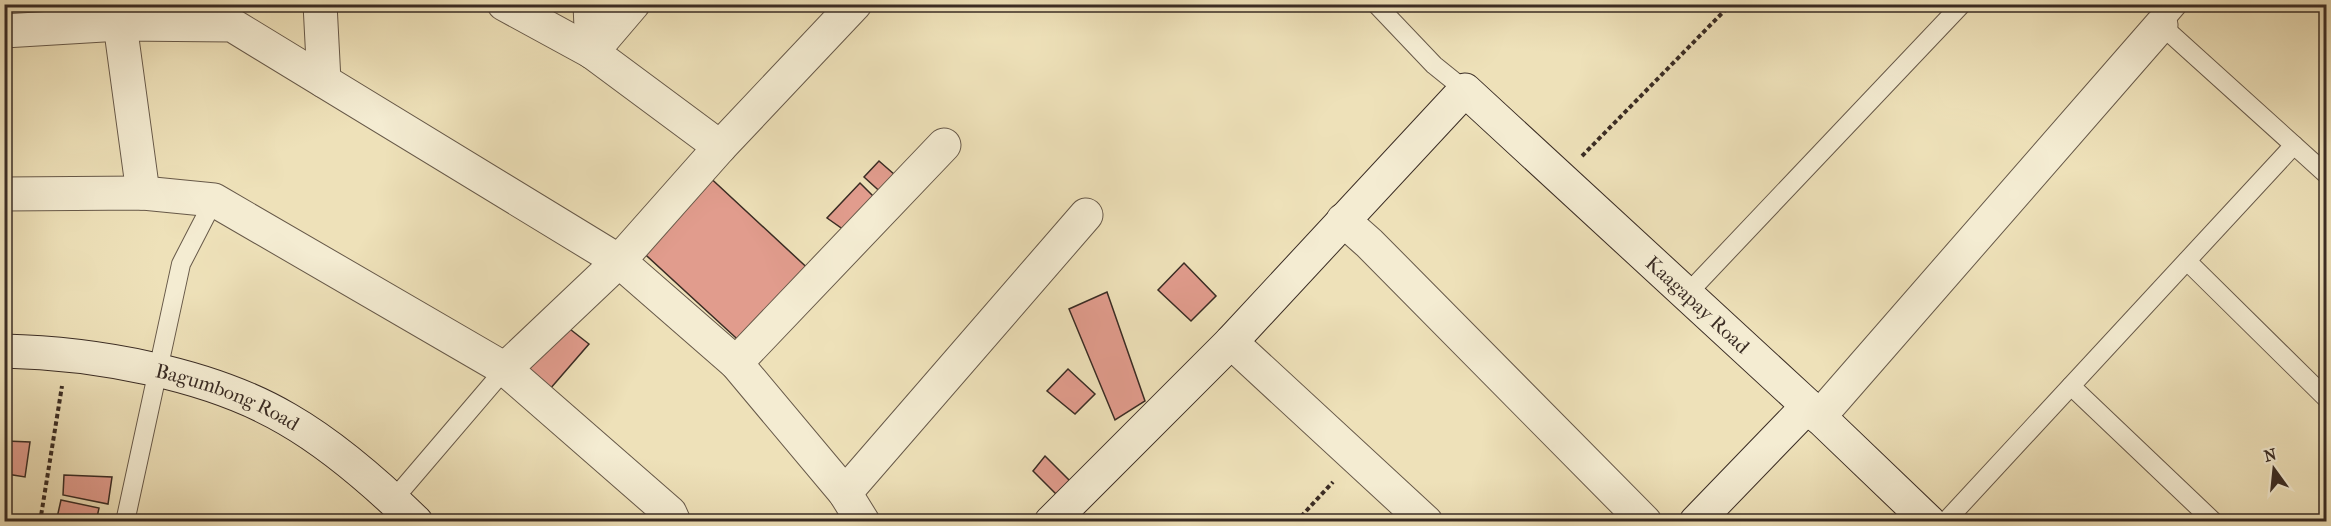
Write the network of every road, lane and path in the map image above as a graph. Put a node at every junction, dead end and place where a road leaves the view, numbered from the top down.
1 (320, 4) edge
2 (504, 4) edge
3 (590, 4) edge
4 (633, 4) edge
5 (855, 4) edge
6 (1376, 4) edge
7 (1731, 4) edge
8 (1962, 4) edge
9 (2170, 15) edge
10 (120, 24) junction
11 (4, 30) edge
12 (592, 52) junction
13 (324, 81) junction
14 (1465, 90) junction
15 (945, 145) dead end
16 (2294, 145) junction
17 (720, 147) junction
18 (2326, 174) edge
19 (1561, 177) junction
20 (143, 193) junction
21 (4, 194) edge
22 (214, 200) junction
23 (1086, 215) dead end
24 (1344, 220) junction
25 (619, 261) junction
26 (2187, 261) junction
27 (1687, 294) junction
28 (1231, 342) junction
29 (4, 351) edge
30 (67, 356) junction
31 (736, 363) junction
32 (506, 369) junction
33 (157, 371) junction
34 (2071, 386) junction
35 (2326, 398) edge
36 (1813, 411) junction
37 (1356, 457) junction
38 (845, 493) junction
39 (405, 511) edge
40 (40, 522) edge
41 (125, 522) edge
42 (674, 522) edge
43 (863, 522) edge
44 (1051, 522) edge
45 (1296, 522) edge
46 (1426, 522) edge
47 (1645, 522) edge
48 (1696, 522) edge
49 (1929, 522) edge
50 (1945, 522) edge
51 (2214, 522) edge

1 - 13 street
2 - 12 street
3 - 12 street
4 - 12 street
5 - 17 street
6 - 14 lane
7 - 19 path
8 - 27 lane
9 - 16 lane
9 - 36 street
10 - 11 street
10 - 13 street
10 - 20 street
12 - 17 street
13 - 25 street
14 - 19 street, Kaagapay Road
14 - 24 street
15 - 31 street
16 - 18 lane
16 - 26 lane
17 - 25 street
19 - 27 street, Kaagapay Road
20 - 21 street
20 - 22 street
22 - 32 street
22 - 33 lane
23 - 38 street
24 - 28 street
24 - 47 street
25 - 31 street
25 - 32 street
26 - 34 lane
26 - 35 lane
27 - 36 street, Kaagapay Road
28 - 37 street
28 - 44 street
29 - 30 street, Bagumbong Road
30 - 33 street, Bagumbong Road
30 - 40 path
31 - 38 street
32 - 39 lane
32 - 42 street
33 - 39 street, Bagumbong Road
33 - 41 lane
34 - 50 lane
34 - 51 lane
36 - 48 street
36 - 49 street, Kaagapay Road
37 - 45 path
37 - 46 street
38 - 43 street

